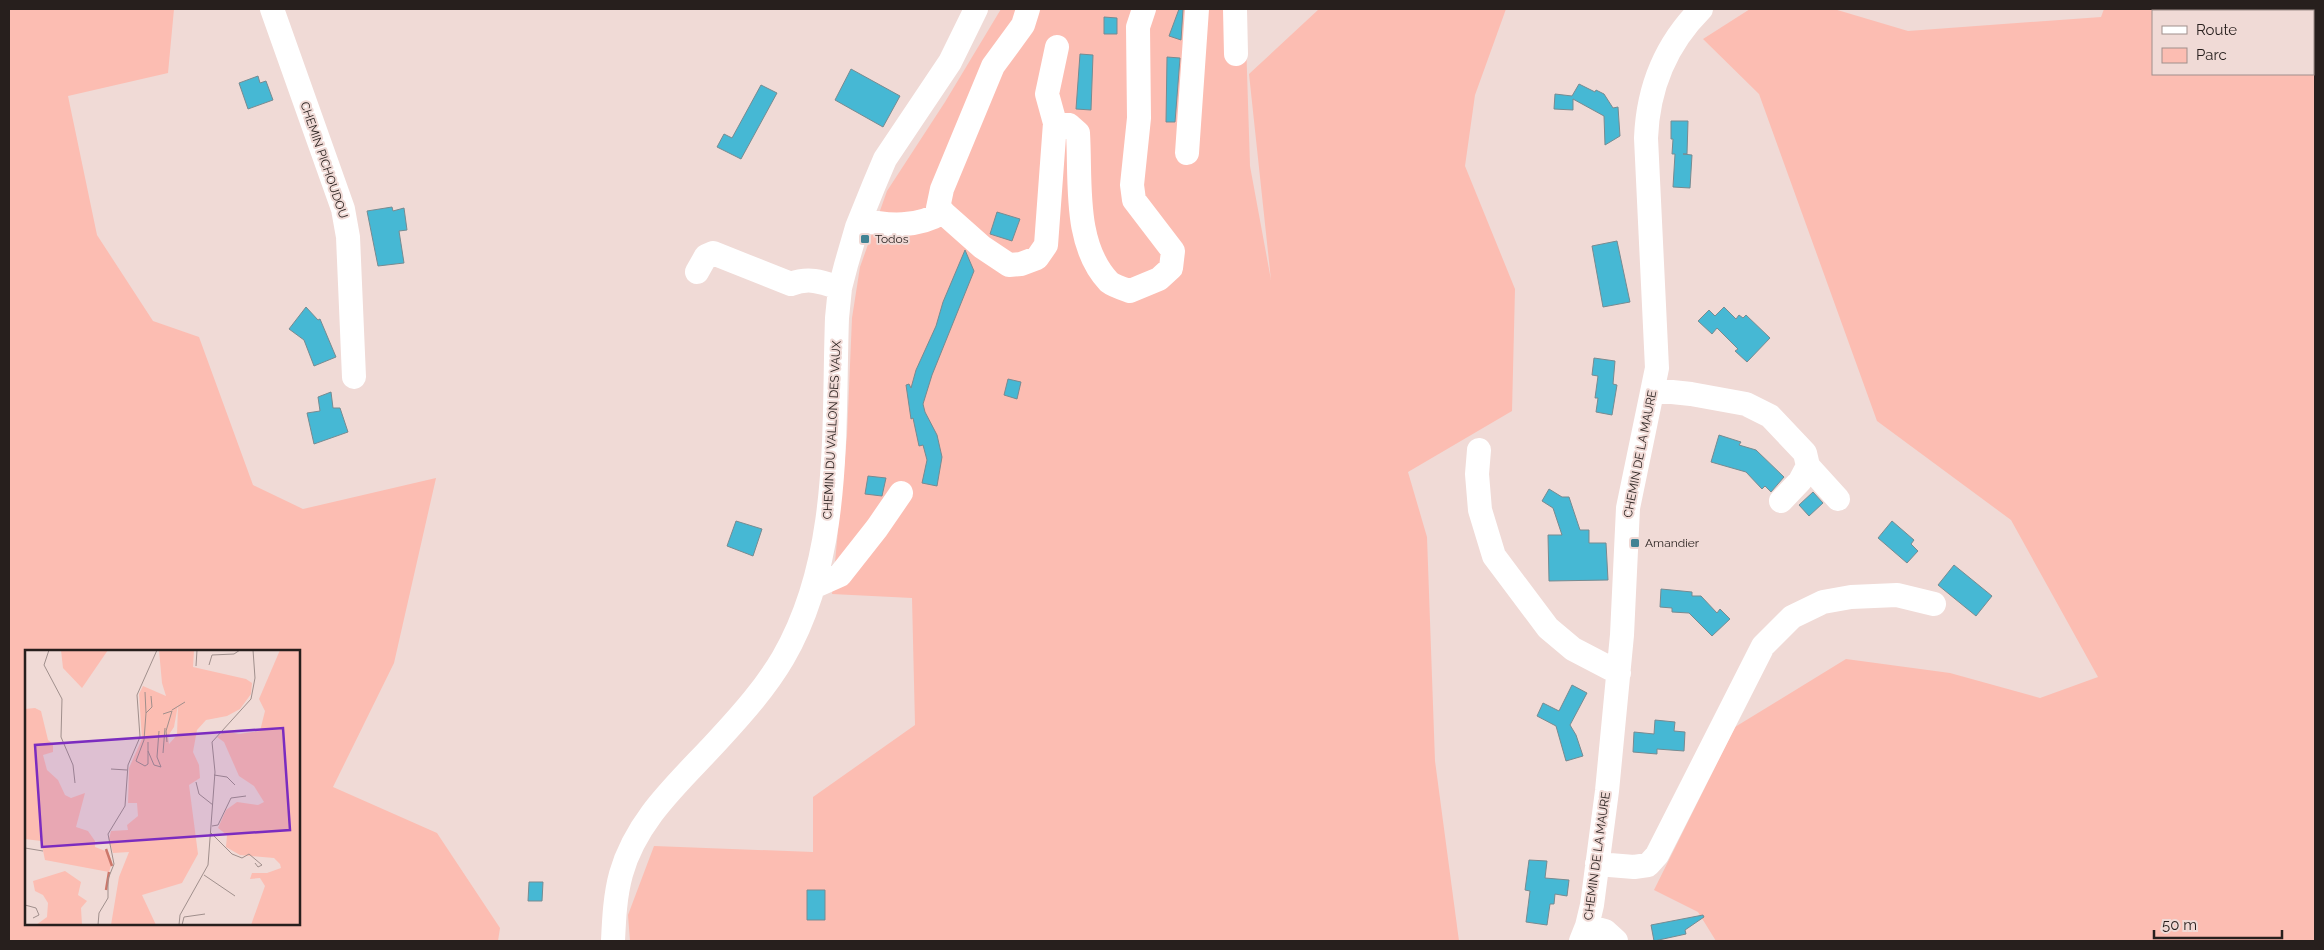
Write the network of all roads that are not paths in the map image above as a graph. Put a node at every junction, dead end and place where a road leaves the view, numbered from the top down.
1 (272, 9) edge
2 (976, 9) edge
3 (1028, 9) edge
4 (1144, 9) edge
5 (1197, 9) edge
6 (1235, 9) edge
7 (1701, 9) edge
8 (1057, 46) dead end
9 (1236, 54) dead end
10 (1055, 123) junction
11 (1187, 154) dead end
12 (943, 212) junction
13 (860, 220) junction
14 (697, 272) dead end
15 (840, 288) junction
16 (354, 377) dead end
17 (1653, 390) junction
18 (1479, 450) dead end
19 (1808, 466) junction
20 (901, 493) dead end
21 (1838, 499) dead end
22 (1781, 501) dead end
23 (813, 587) junction
24 (1934, 604) dead end
25 (1619, 673) junction
26 (1597, 864) junction
27 (1584, 934) edge
28 (613, 941) edge
29 (1616, 941) edge

1 - 16 street, CHEMIN PICHOUDOU
2 - 13 street, CHEMIN DU VALLON DES VAUX
3 - 12 street
4 - 10 street
5 - 11 street
6 - 9 street
7 - 17 street, CHEMIN DE LA MAURE
8 - 10 street
10 - 12 street
12 - 13 street
13 - 15 street, CHEMIN DU VALLON DES VAUX
14 - 15 street
15 - 23 street, CHEMIN DU VALLON DES VAUX
17 - 19 street
17 - 25 street, CHEMIN DE LA MAURE
18 - 25 street
19 - 21 street
19 - 22 street
20 - 23 street
23 - 28 street, CHEMIN DU VALLON DES VAUX
24 - 26 street
25 - 26 street, CHEMIN DE LA MAURE
26 - 27 street, CHEMIN DE LA MAURE
27 - 29 street

